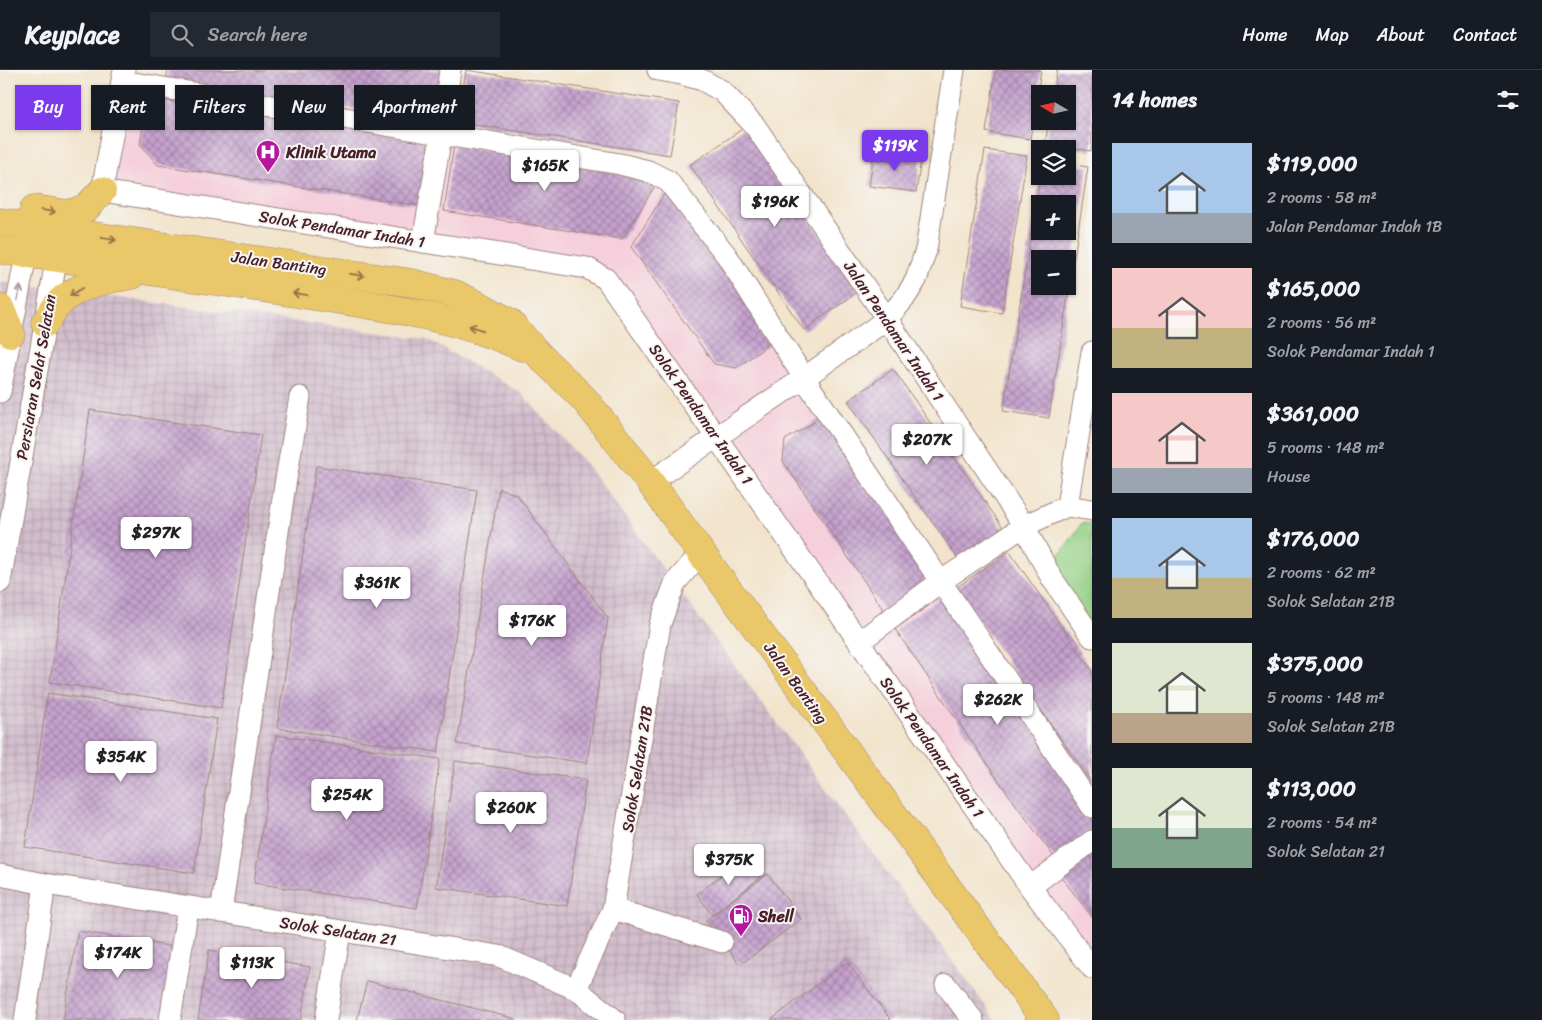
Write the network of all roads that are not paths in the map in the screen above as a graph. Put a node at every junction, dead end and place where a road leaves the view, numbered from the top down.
1 (450, 70) edge
2 (658, 70) edge
3 (954, 70) edge
4 (123, 76) edge
5 (441, 136) junction
6 (102, 190) junction
7 (0, 205) edge
8 (0, 222) edge
9 (32, 227) junction
10 (61, 231) junction
11 (423, 242) junction
12 (13, 252) edge
13 (56, 258) junction
14 (156, 272) junction
15 (0, 308) edge
16 (887, 320) junction
17 (45, 323) junction
18 (11, 333) junction
19 (1092, 352) edge
20 (537, 354) junction
21 (804, 378) junction
22 (0, 392) edge
23 (300, 397) dead end
24 (718, 437) junction
25 (650, 482) junction
26 (1068, 506) junction
27 (1092, 510) edge
28 (1024, 526) junction
29 (700, 553) junction
30 (0, 582) edge
31 (940, 582) junction
32 (1092, 637) edge
33 (859, 642) junction
34 (1092, 807) edge
35 (1092, 840) edge
36 (0, 874) edge
37 (45, 884) junction
38 (1030, 887) junction
39 (188, 906) junction
40 (614, 909) junction
41 (221, 912) junction
42 (340, 931) junction
43 (722, 942) dead end
44 (1092, 968) edge
45 (946, 985) dead end
46 (576, 989) junction
47 (25, 1020) edge
48 (170, 1020) edge
49 (326, 1020) edge
50 (615, 1020) edge
51 (973, 1020) edge
52 (1045, 1020) edge

1 - 5 street
2 - 16 street, Jalan Pendamar Indah 1
3 - 16 street
4 - 5 street
4 - 6 street
5 - 11 street
5 - 21 street
7 -> 6 main road
6 - 11 street, Solok Pendamar Indah 1
8 - 9 main road, Jalan Banting
9 - 10 main road, Jalan Banting
9 - 12 street, Persiaran Selat Selatan
10 - 13 street, Persiaran Selat Selatan
10 -> 20 main road, Jalan Banting
11 - 24 street, Solok Pendamar Indah 1
12 - 13 main road, Jalan Banting
18 -> 12 street, Persiaran Selat Selatan
13 - 14 main road, Jalan Banting
13 - 17 street, Persiaran Selat Selatan
14 -> 17 main road
20 -> 14 main road, Jalan Banting
15 - 18 main road
16 - 21 street
16 - 28 street, Jalan Pendamar Indah 1
17 - 30 street, Persiaran Selat Selatan
18 - 22 street, Persiaran Selat Selatan
19 - 26 street
20 - 25 main road, Jalan Banting
21 - 24 street
21 - 31 street
23 - 41 street
24 - 25 street
24 - 33 street, Solok Pendamar Indah 1
25 - 29 main road, Jalan Banting
26 - 27 street
26 - 28 street
28 - 31 street
28 - 32 street, Jalan Pendamar Indah 1
29 - 40 street, Solok Selatan 21B
29 - 52 main road, Jalan Banting
31 - 33 street
31 - 34 street
33 - 38 street, Solok Pendamar Indah 1
35 - 38 street
36 - 37 street, Solok Selatan 21
37 - 39 street, Solok Selatan 21
37 - 47 street
38 - 44 street, Solok Pendamar Indah 1
39 - 41 street, Solok Selatan 21
39 - 48 street
40 - 43 street
40 - 46 street, Solok Selatan 21B
41 - 42 street, Solok Selatan 21
42 - 46 street, Solok Selatan 21
42 - 49 street
45 - 51 street
46 - 50 street, Solok Selatan 21

